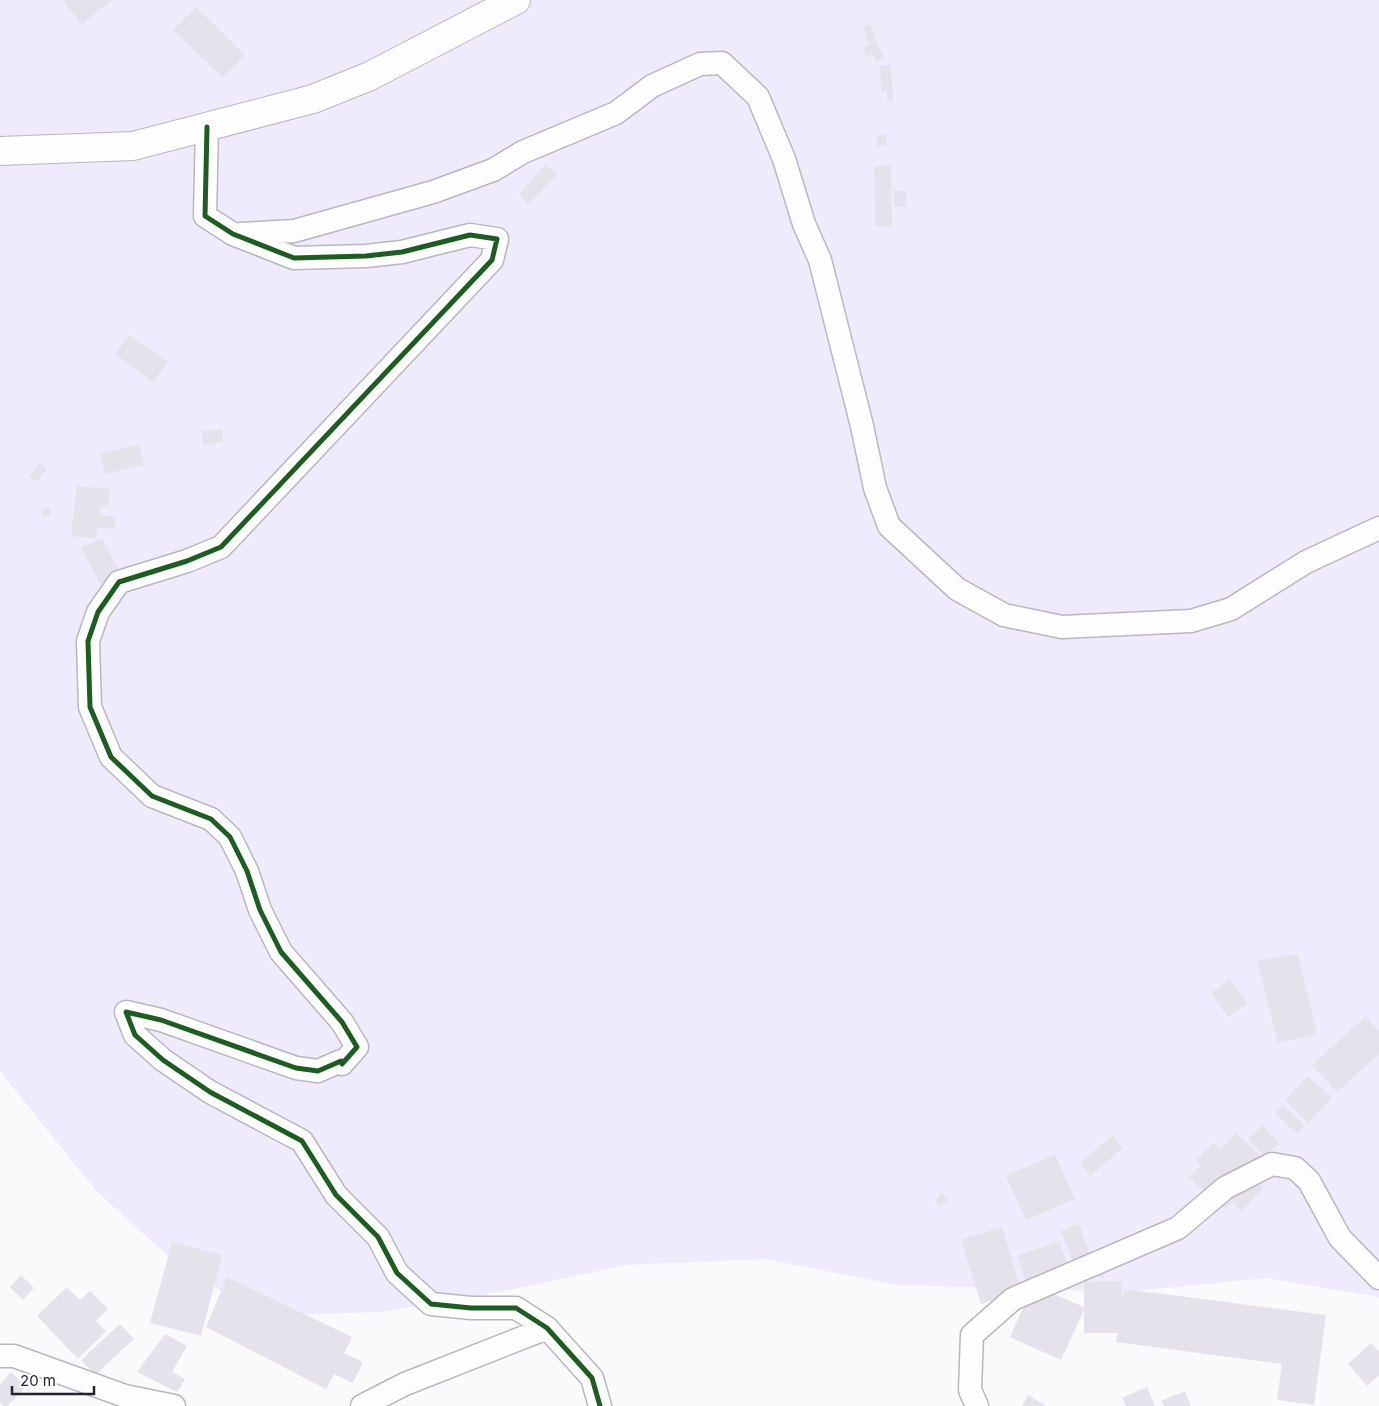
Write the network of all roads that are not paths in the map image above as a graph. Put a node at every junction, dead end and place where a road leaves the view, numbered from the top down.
1 (516, 0) edge
2 (207, 127) junction
3 (0, 151) edge
4 (233, 234) junction
5 (1379, 528) edge
6 (1379, 1278) edge
7 (547, 1328) junction
8 (0, 1356) edge
9 (174, 1406) edge
10 (362, 1406) edge
11 (600, 1406) edge
12 (977, 1406) edge

1 - 2 street
2 - 3 street
2 - 4 street
4 - 5 street
4 - 7 street
6 - 12 street
7 - 10 street
7 - 11 street
8 - 9 street

